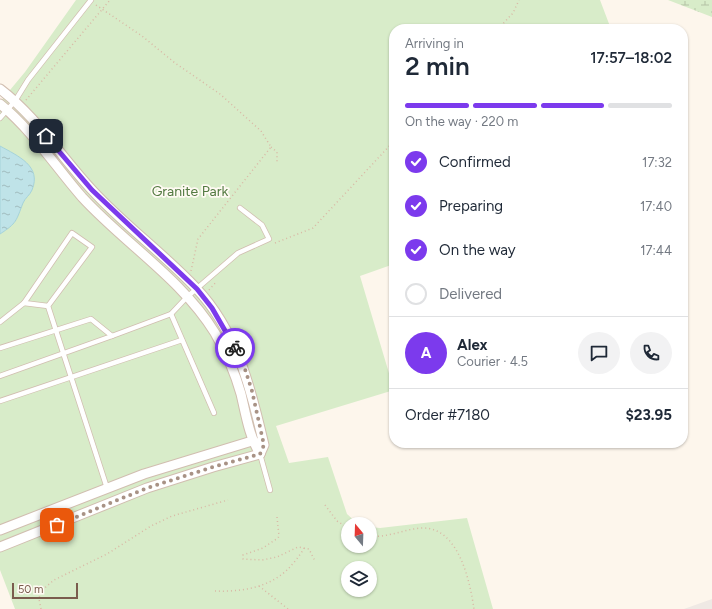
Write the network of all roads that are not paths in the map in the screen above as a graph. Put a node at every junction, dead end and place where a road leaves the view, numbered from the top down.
1 (91, 0) edge
2 (0, 89) edge
3 (15, 101) junction
4 (4, 107) edge
5 (0, 118) edge
6 (240, 208) dead end
7 (197, 289) junction
8 (187, 297) junction
9 (24, 303) junction
10 (48, 306) junction
11 (171, 314) junction
12 (0, 322) edge
13 (56, 330) junction
14 (112, 336) junction
15 (182, 340) junction
16 (0, 348) edge
17 (64, 354) junction
18 (0, 376) edge
19 (71, 378) junction
20 (0, 401) edge
21 (214, 413) dead end
22 (252, 441) junction
23 (264, 445) junction
24 (260, 454) junction
25 (107, 488) junction
26 (270, 490) dead end
27 (0, 530) edge
28 (0, 547) edge

1 - 3 lane
2 - 3 street
3 - 4 lane
3 - 7 street
4 - 5 lane
4 - 8 street
6 - 7 lane
7 - 8 lane
7 - 23 street
8 - 11 lane
8 - 22 street
9 - 10 lane
9 - 10 lane
9 - 12 lane
10 - 13 lane
11 - 14 lane
11 - 15 lane
13 - 14 lane
13 - 16 lane
13 - 17 lane
14 - 17 lane
15 - 19 lane
15 - 21 lane
17 - 18 lane
17 - 19 lane
19 - 20 lane
19 - 25 lane
22 - 23 street
22 - 24 street
22 - 25 street
23 - 24 street
24 - 26 lane
24 - 28 street
25 - 27 street

